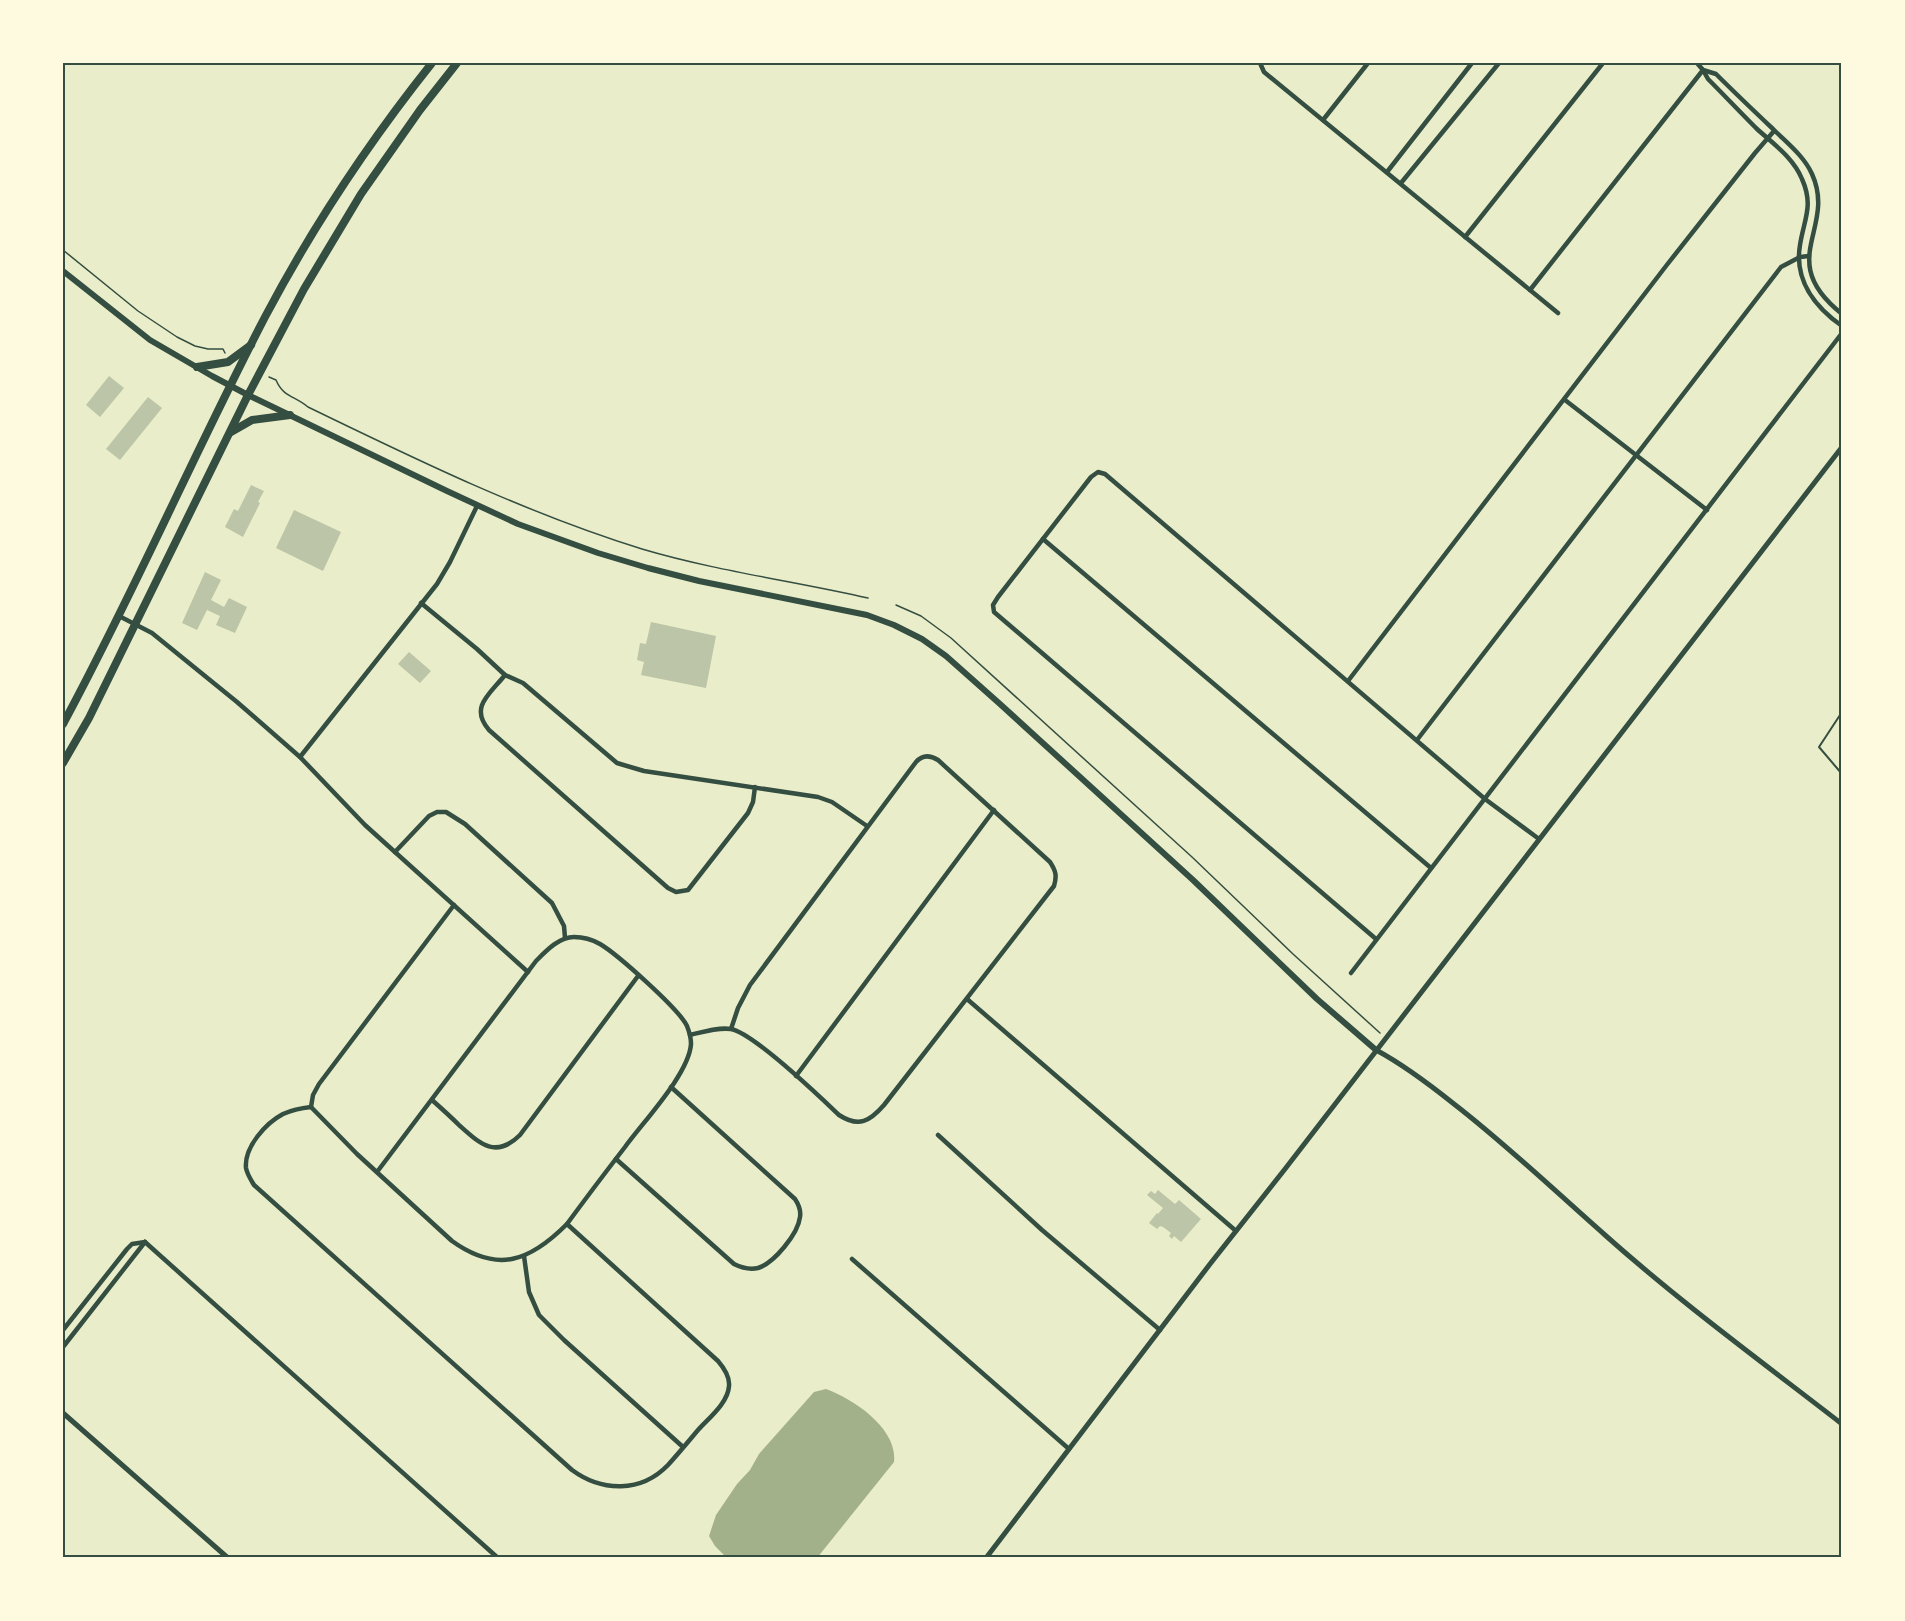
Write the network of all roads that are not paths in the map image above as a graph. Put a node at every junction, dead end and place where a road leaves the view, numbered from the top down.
1 (432, 63) edge
2 (457, 63) edge
3 (1259, 63) edge
4 (1368, 63) edge
5 (1472, 63) edge
6 (1499, 63) edge
7 (1603, 63) edge
8 (1697, 63) edge
9 (1703, 70) junction
10 (1323, 120) junction
11 (1774, 131) junction
12 (1768, 138) junction
13 (1387, 172) junction
14 (1401, 183) junction
15 (1465, 237) junction
16 (1809, 256) junction
17 (1800, 257) junction
18 (63, 271) edge
19 (1530, 290) junction
20 (1558, 313) dead end
21 (1842, 314) edge
22 (1842, 326) edge
23 (1842, 333) edge
24 (252, 344) junction
25 (197, 368) junction
26 (231, 386) junction
27 (248, 395) junction
28 (1565, 400) junction
29 (290, 415) junction
30 (230, 433) junction
31 (1842, 447) edge
32 (1635, 455) junction
33 (477, 506) junction
34 (1707, 510) junction
35 (1043, 539) junction
36 (421, 603) junction
37 (117, 615) junction
38 (135, 624) junction
39 (505, 675) junction
40 (1348, 681) junction
41 (1842, 712) edge
42 (63, 724) edge
43 (1417, 740) junction
44 (300, 757) junction
45 (63, 763) edge
46 (1842, 774) edge
47 (755, 787) junction
48 (1485, 799) junction
49 (994, 810) junction
50 (867, 826) junction
51 (1539, 839) junction
52 (395, 852) junction
53 (1431, 868) junction
54 (454, 905) junction
55 (566, 938) junction
56 (1376, 939) junction
57 (528, 972) junction
58 (1351, 973) dead end
59 (638, 976) junction
60 (967, 999) junction
61 (731, 1029) junction
62 (690, 1035) junction
63 (1376, 1050) junction
64 (796, 1076) junction
65 (671, 1087) junction
66 (432, 1100) junction
67 (311, 1107) junction
68 (938, 1135) dead end
69 (616, 1159) junction
70 (376, 1172) junction
71 (567, 1224) junction
72 (1236, 1231) junction
73 (144, 1242) junction
74 (524, 1256) junction
75 (852, 1259) dead end
76 (63, 1330) edge
77 (1160, 1330) junction
78 (63, 1347) edge
79 (63, 1413) edge
80 (1842, 1424) edge
81 (683, 1447) junction
82 (1069, 1449) junction
83 (228, 1558) edge
84 (498, 1558) edge
85 (986, 1558) edge

1 - 24 highway
2 - 27 highway
3 - 10 street
4 - 10 street
5 - 13 street
6 - 14 street
7 - 15 street
8 - 9 street
9 - 11 street
9 - 12 street
9 - 19 street
10 - 13 street
11 - 12 street
11 - 16 street
12 - 17 street
12 - 28 street
13 - 14 street
14 - 15 street
15 - 19 street
16 - 17 street
16 - 21 street
17 - 22 street
17 - 32 street
18 - 25 main road
19 - 20 street
23 - 34 street
24 - 25 highway
24 - 26 highway
25 - 26 main road
26 - 27 main road
26 - 37 highway
27 - 29 main road
27 - 30 highway
28 - 32 street
28 - 40 street
29 - 30 highway
29 - 33 main road
30 - 38 highway
31 - 51 street
32 - 34 street
32 - 43 street
33 - 36 street
33 - 63 main road
34 - 48 street
35 - 40 street
35 - 53 street
35 - 56 street
36 - 39 street
36 - 44 street
37 - 38 street
37 - 42 highway
38 - 44 street
38 - 45 highway
39 - 47 street
39 - 47 street
40 - 43 street
41 - 46 lane
43 - 48 street
44 - 52 street
47 - 50 street
48 - 51 street
48 - 53 street
49 - 50 street
49 - 60 street
49 - 64 street
50 - 61 street
51 - 63 street
52 - 54 street
52 - 55 street
53 - 56 street
54 - 57 street
54 - 67 street
55 - 57 street
55 - 59 street
56 - 58 street
57 - 66 street
59 - 62 street
59 - 66 street
60 - 64 street
60 - 72 street
61 - 62 street
61 - 64 street
62 - 65 street
63 - 72 street
63 - 80 street
65 - 69 street
65 - 69 street
66 - 70 street
67 - 70 street
67 - 81 street
68 - 77 street
69 - 71 street
70 - 74 street
71 - 74 street
71 - 81 street
72 - 77 street
73 - 76 street
73 - 78 street
73 - 84 street
74 - 81 street
75 - 82 street
77 - 82 street
79 - 83 street
82 - 85 street

